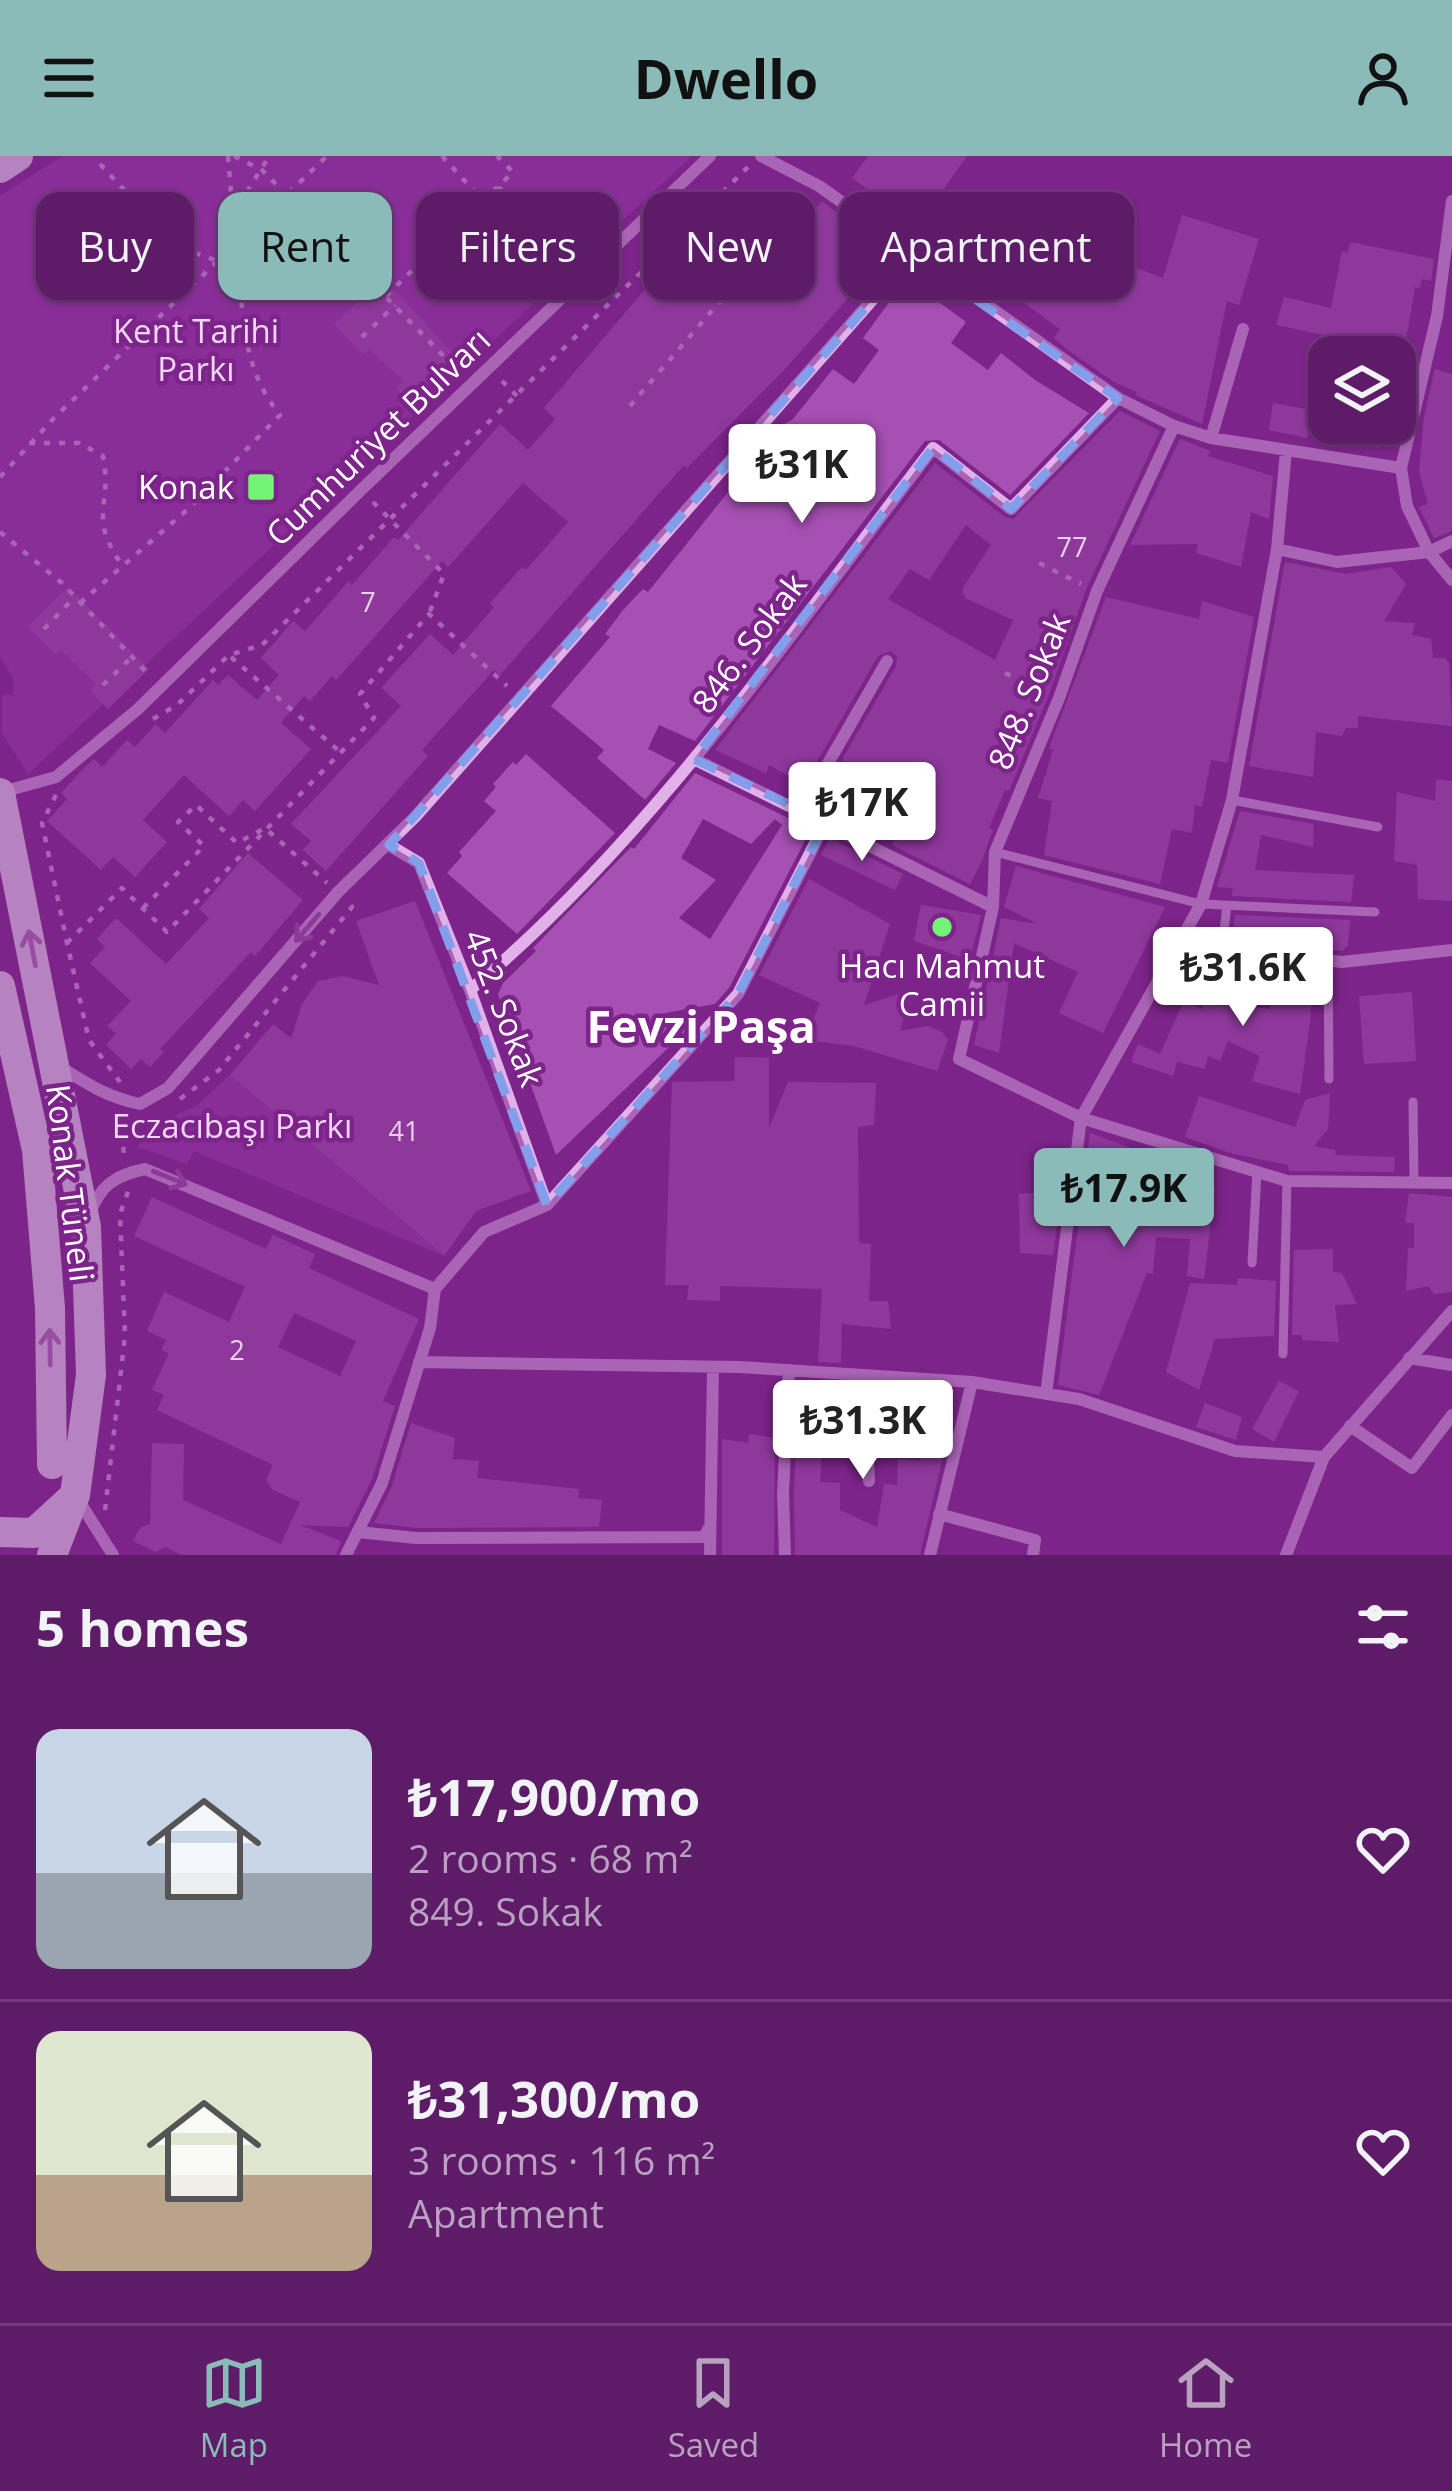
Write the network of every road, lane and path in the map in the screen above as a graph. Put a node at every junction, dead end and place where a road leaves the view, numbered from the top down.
1 (18, 156) edge
2 (231, 156) edge
3 (269, 156) edge
4 (326, 156) edge
5 (442, 156) edge
6 (497, 156) edge
7 (710, 156) edge
8 (760, 156) edge
9 (100, 164) dead end
10 (0, 168) edge
11 (262, 170) junction
12 (819, 186) junction
13 (498, 187) junction
14 (232, 192) edge
15 (249, 192) edge
16 (285, 192) edge
17 (289, 192) edge
18 (475, 192) edge
19 (493, 192) edge
20 (503, 192) edge
21 (839, 201) edge
22 (1452, 201) edge
23 (619, 243) edge
24 (218, 258) edge
25 (215, 260) junction
26 (416, 267) edge
27 (392, 290) edge
28 (242, 300) edge
29 (390, 300) edge
30 (560, 300) edge
31 (872, 300) edge
32 (977, 300) edge
33 (394, 305) junction
34 (1445, 318) edge
35 (1243, 328) dead end
36 (362, 337) dead end
37 (448, 361) junction
38 (489, 368) junction
39 (472, 385) junction
40 (416, 394) dead end
41 (518, 397) junction
42 (1118, 398) junction
43 (630, 406) dead end
44 (1174, 426) junction
45 (1211, 438) junction
46 (28, 443) junction
47 (1286, 451) junction
48 (1401, 468) junction
49 (0, 477) edge
50 (361, 490) junction
51 (391, 520) junction
52 (0, 532) edge
53 (1452, 541) edge
54 (1277, 549) junction
55 (1429, 551) junction
56 (1039, 563) dead end
57 (122, 565) junction
58 (1452, 580) edge
59 (1097, 591) junction
60 (77, 600) junction
61 (429, 614) junction
62 (44, 629) dead end
63 (209, 638) junction
64 (229, 655) junction
65 (132, 657) junction
66 (886, 661) dead end
67 (1005, 674) dead end
68 (104, 686) dead end
69 (160, 688) junction
70 (519, 697) junction
71 (1060, 698) junction
72 (142, 725) dead end
73 (339, 751) junction
74 (694, 759) junction
75 (59, 791) dead end
76 (0, 793) edge
77 (1232, 800) junction
78 (801, 810) junction
79 (826, 822) junction
80 (265, 827) junction
81 (1378, 827) dead end
82 (389, 845) junction
83 (995, 852) junction
84 (338, 892) junction
85 (1201, 904) junction
86 (1227, 905) junction
87 (993, 907) junction
88 (143, 908) junction
89 (1375, 912) dead end
90 (1181, 939) junction
91 (67, 943) junction
92 (1222, 948) junction
93 (1452, 950) edge
94 (1328, 960) junction
95 (0, 986) edge
96 (470, 990) junction
97 (54, 1063) junction
98 (1329, 1079) dead end
99 (121, 1100) junction
100 (1413, 1102) dead end
101 (1081, 1118) junction
102 (1257, 1172) junction
103 (126, 1173) junction
104 (1287, 1181) junction
105 (1414, 1183) junction
106 (1452, 1184) edge
107 (548, 1204) junction
108 (86, 1227) junction
109 (1252, 1263) dead end
110 (435, 1288) junction
111 (1452, 1311) edge
112 (1283, 1354) dead end
113 (1409, 1358) junction
114 (419, 1362) junction
115 (1452, 1365) edge
116 (713, 1367) junction
117 (789, 1370) junction
118 (865, 1375) junction
119 (972, 1382) junction
120 (1046, 1394) junction
121 (1452, 1415) edge
122 (1350, 1426) junction
123 (1324, 1457) junction
124 (52, 1464) dead end
125 (869, 1481) dead end
126 (75, 1495) junction
127 (939, 1514) junction
128 (709, 1528) junction
129 (0, 1532) edge
130 (358, 1532) junction
131 (99, 1533) junction
132 (416, 1538) junction
133 (52, 1555) edge
134 (112, 1555) edge
135 (346, 1555) edge
136 (415, 1555) edge
137 (710, 1555) edge
138 (784, 1555) edge
139 (929, 1555) edge
140 (1033, 1555) edge
141 (1286, 1555) edge

1 - 10 main road
2 - 11 path
2 - 14 path
3 - 11 path
4 - 17 path
5 - 18 path
6 - 13 path
7 - 23 street, Cumhuriyet Bulvarı
8 - 12 street
8 - 41 path
9 - 25 path
11 - 15 path
11 - 16 path
12 - 21 street
12 - 43 path
13 - 19 path
13 - 20 path
22 - 34 street
24 - 25 path
25 - 46 path
26 - 27 path
28 - 57 path
29 - 33 path
30 - 38 street, Cumhuriyet Bulvarı
31 - 70 street
32 - 42 street
33 - 36 path
33 - 37 path
34 - 48 street
35 - 45 street
37 - 39 path
37 - 40 path
38 - 39 street, Cumhuriyet Bulvarı
38 - 41 path
39 - 50 street, Cumhuriyet Bulvarı
41 - 51 path
42 - 44 street
42 - 74 street, 846. Sokak
44 - 45 street
44 - 59 street, 848. Sokak
45 - 47 street
46 - 49 path
46 - 57 path
47 - 48 street
47 - 54 street
48 - 55 street
50 - 51 path
50 - 63 street, Cumhuriyet Bulvarı
51 - 61 path
51 - 64 path
52 - 60 path
53 - 55 street
54 - 55 street
54 - 77 street
55 - 58 street
56 - 59 path
57 - 60 path
59 - 71 street, 848. Sokak
60 - 62 path
60 - 65 path
61 - 70 path
61 - 73 path
63 - 64 path
63 - 69 street, Cumhuriyet Bulvarı
64 - 72 path
64 - 73 path
65 - 68 path
65 - 69 path
66 - 78 street
67 - 71 path
69 - 76 street, Cumhuriyet Bulvarı
70 - 82 street
71 - 83 street, 848. Sokak
73 - 80 path
74 - 78 street
74 - 96 street, 846. Sokak
75 - 91 path
97 -> 76 main road
77 - 81 lane
77 - 85 street
78 - 79 street
79 - 87 street
79 - 107 street
80 - 84 path
80 - 88 path
80 - 88 path
82 - 84 street
82 - 96 street, 452. Sokak
83 - 85 lane
83 - 87 street, 848. Sokak
84 -> 99 street
85 - 86 lane
85 - 90 street
86 - 89 lane
86 - 92 lane
87 - 101 street, 848. Sokak
88 - 91 path
90 - 92 street
90 - 101 street
91 - 99 path
92 - 94 street
93 - 94 street
94 - 98 lane
124 -> 95 main road, Konak Tüneli
96 - 107 street, 452. Sokak
97 - 99 street
97 - 108 main road
99 - 103 path
100 - 105 lane
101 - 102 street
101 - 120 street
102 - 104 street
102 - 109 lane
103 - 108 street
103 -> 110 street
103 - 131 path
104 - 105 street
104 - 112 lane
105 - 106 street
107 - 110 street
108 - 126 main road
110 - 114 street
111 - 113 street
113 - 115 street
113 - 122 street
114 - 116 street
114 - 130 street
116 - 117 street
116 - 128 street
117 - 118 street
117 - 138 street
118 - 119 street
118 - 125 street
119 - 120 street
119 - 127 street
120 - 123 street
121 - 122 street
122 - 123 street
123 - 141 street
126 - 129 main road
126 - 131 street
126 - 133 main road
127 - 139 street
127 - 140 street
128 - 132 street
128 - 137 street
130 - 132 street
130 - 135 street
131 - 134 street
132 - 136 street

